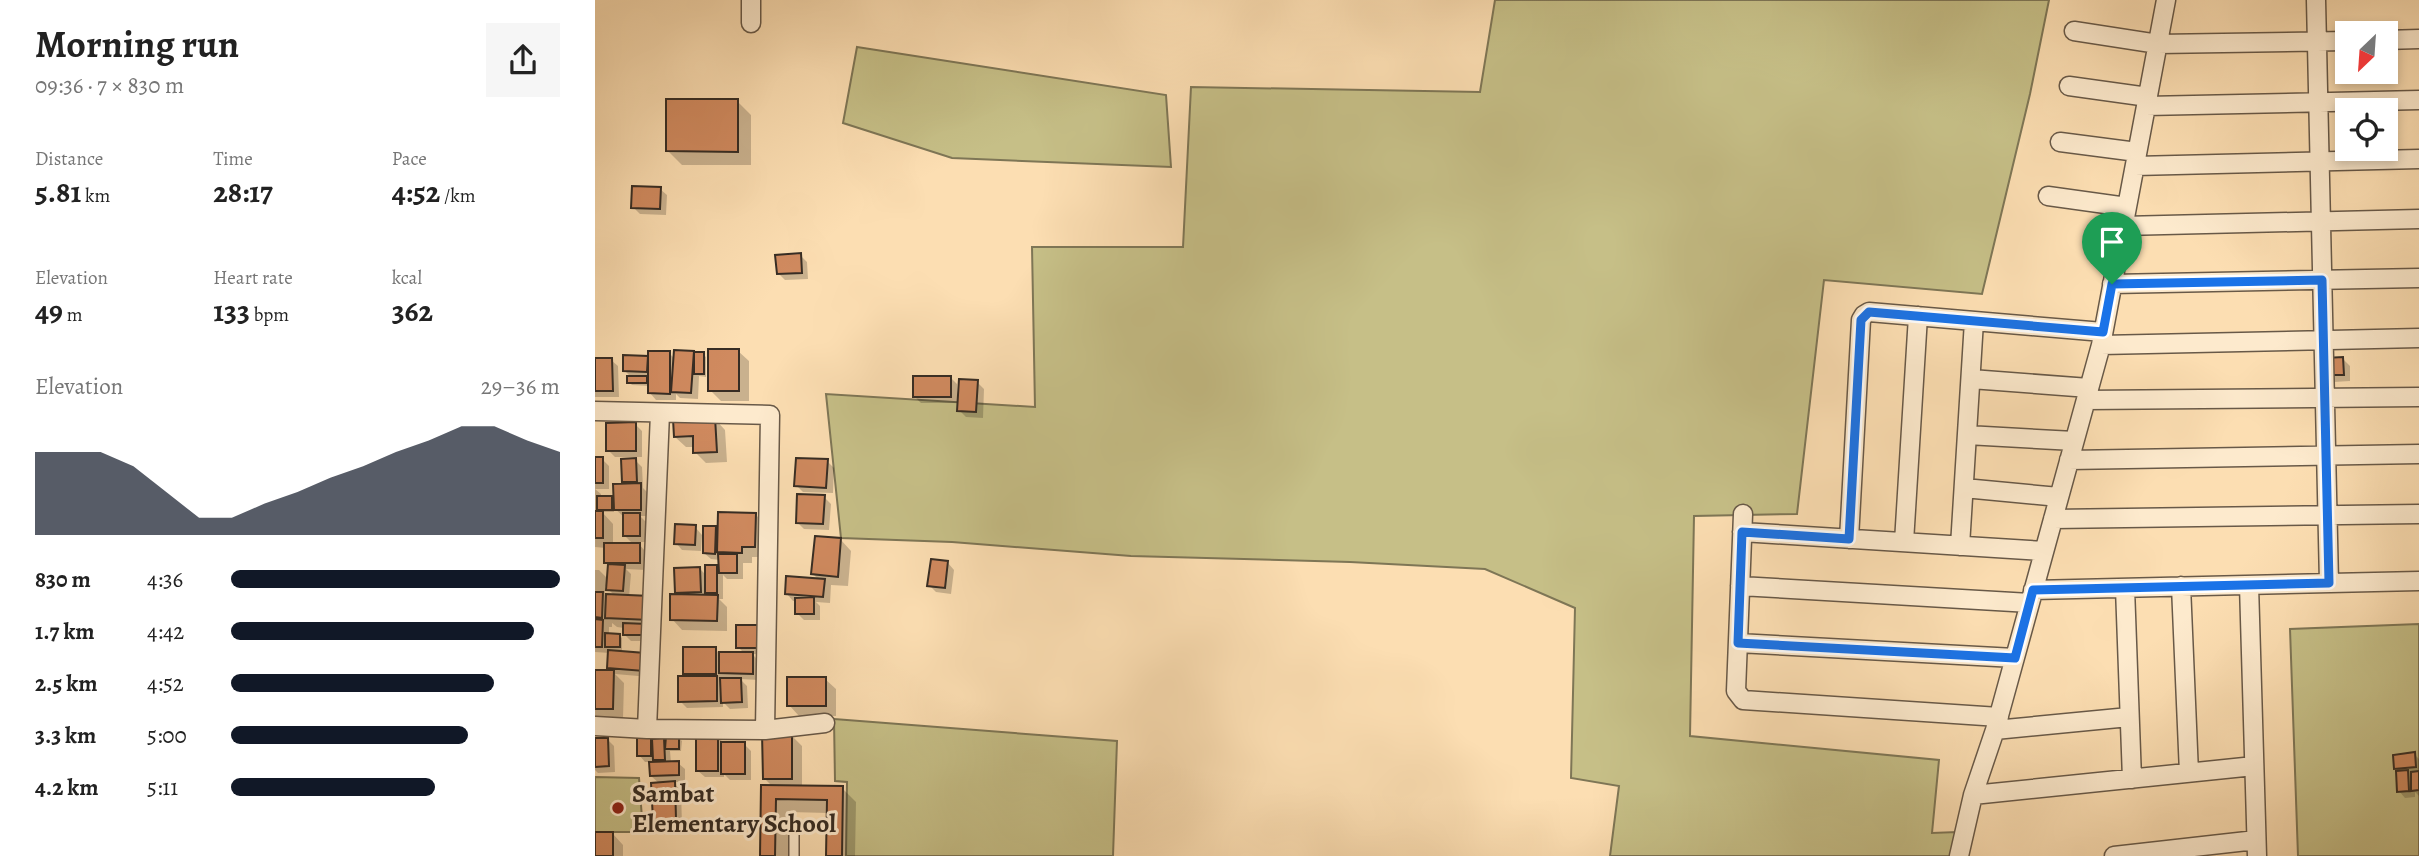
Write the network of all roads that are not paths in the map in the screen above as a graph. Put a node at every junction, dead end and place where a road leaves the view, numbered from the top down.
1 (751, 0) edge
2 (2166, 0) edge
3 (2316, 0) edge
4 (751, 23) dead end
5 (2074, 32) dead end
6 (2419, 39) edge
7 (2398, 40) edge
8 (2317, 41) junction
9 (2335, 41) edge
10 (2158, 44) junction
11 (2069, 86) dead end
12 (2419, 100) edge
13 (2147, 102) junction
14 (2318, 103) junction
15 (2060, 142) dead end
16 (2136, 159) junction
17 (2419, 159) edge
18 (2320, 161) junction
19 (2048, 196) dead end
20 (2127, 207) junction
21 (2419, 219) edge
22 (2321, 221) junction
23 (2123, 226) junction
24 (2419, 278) edge
25 (2322, 280) junction
26 (2112, 284) junction
27 (1918, 316) junction
28 (1974, 321) junction
29 (2419, 338) edge
30 (2102, 339) junction
31 (2324, 340) junction
32 (1971, 379) junction
33 (2087, 394) junction
34 (2419, 397) edge
35 (2325, 398) junction
36 (595, 411) edge
37 (660, 413) junction
38 (1967, 435) junction
39 (2074, 441) junction
40 (2419, 454) edge
41 (2326, 456) junction
42 (2069, 460) junction
43 (1964, 488) junction
44 (2059, 496) junction
45 (1743, 513) dead end
46 (2419, 514) edge
47 (2328, 515) junction
48 (2053, 519) junction
49 (1742, 532) junction
50 (1849, 539) junction
51 (1904, 542) junction
52 (1961, 546) junction
53 (2044, 551) junction
54 (2419, 581) edge
55 (2329, 583) junction
56 (2249, 585) junction
57 (1740, 586) junction
58 (2181, 586) junction
59 (2125, 588) junction
60 (2032, 596) junction
61 (1738, 643) junction
62 (2015, 658) junction
63 (2129, 717) junction
64 (825, 723) dead end
65 (1997, 723) junction
66 (595, 726) edge
67 (647, 729) junction
68 (765, 730) junction
69 (2254, 766) junction
70 (2189, 773) junction
71 (2132, 779) junction
72 (1973, 795) junction
73 (794, 824) dead end
74 (2256, 848) edge
75 (793, 856) edge
76 (1959, 856) edge
77 (2114, 856) edge

1 - 4 street
2 - 10 street
3 - 8 street
5 - 10 street
6 - 7 street
8 - 9 street
8 - 10 street
8 - 14 street
10 - 13 street
11 - 13 street
12 - 14 street
13 - 14 street
13 - 16 street
14 - 18 street
15 - 16 street
16 - 18 street
16 - 20 street
17 - 18 street
18 - 22 street
19 - 20 street
20 - 23 street
21 - 22 street
22 - 23 street
22 - 25 street
23 - 26 street
24 - 25 street
25 - 26 street
25 - 31 street
26 - 30 street
27 - 28 street
27 - 50 street
27 - 51 street
28 - 30 street
28 - 32 street
29 - 31 street
30 - 31 street
30 - 33 street
31 - 35 street
32 - 33 street
32 - 38 street
33 - 35 street
33 - 39 street
34 - 35 street
35 - 41 street
36 - 37 street
37 - 67 street
37 - 68 street
38 - 39 street
38 - 43 street
39 - 42 street
40 - 41 street
41 - 42 street
41 - 47 street
42 - 44 street
43 - 44 street
43 - 52 street
44 - 48 street
45 - 49 street
46 - 47 street
47 - 48 street
47 - 55 street
48 - 53 street
49 - 50 street
49 - 57 street
50 - 51 street
51 - 52 street
52 - 53 street
53 - 60 street
54 - 55 street
55 - 56 street
56 - 58 street
56 - 69 street
57 - 60 street
57 - 61 street
58 - 59 street
58 - 70 street
59 - 60 street
59 - 63 street
60 - 62 street
61 - 62 street
61 - 65 street
62 - 65 street
63 - 65 street
63 - 71 street
64 - 68 street
65 - 72 street
66 - 67 street
67 - 68 street
69 - 70 street
69 - 74 street
70 - 71 street
71 - 72 street
72 - 76 street
73 - 75 lane
74 - 77 street

